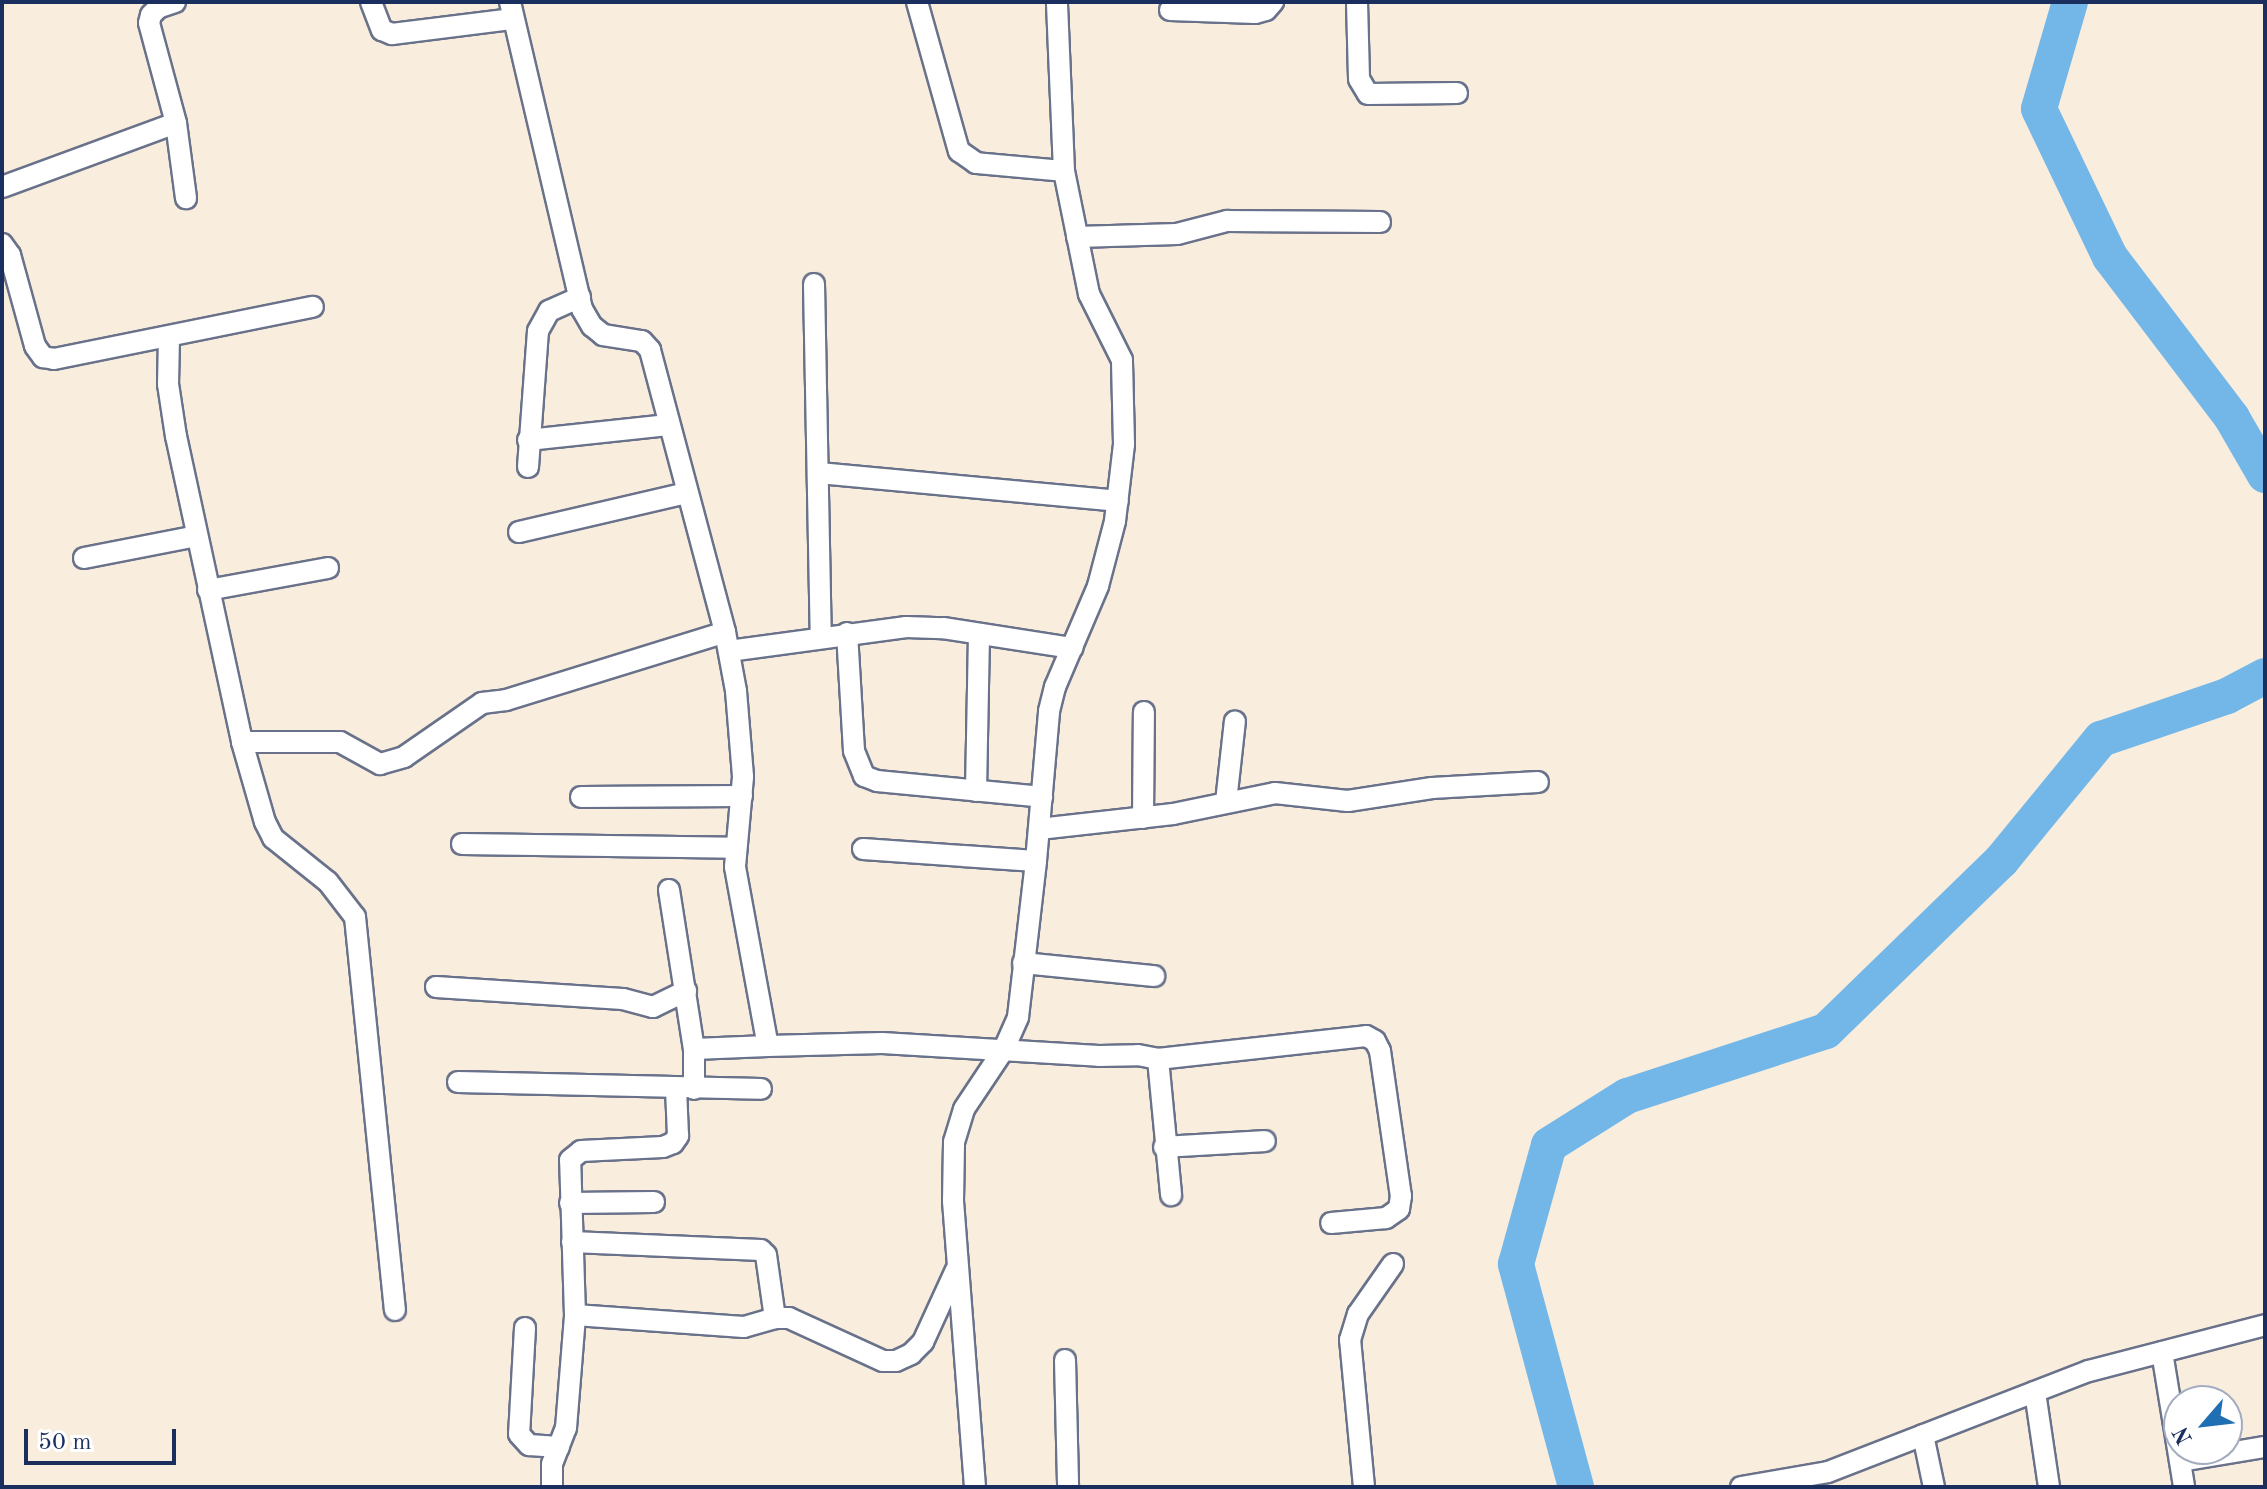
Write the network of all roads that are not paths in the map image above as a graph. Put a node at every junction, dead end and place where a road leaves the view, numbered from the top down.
1 (175, 2) edge
2 (371, 2) edge
3 (917, 2) edge
4 (1057, 2) edge
5 (1273, 2) edge
6 (1357, 2) edge
7 (512, 10) edge
8 (1170, 10) dead end
9 (1457, 93) dead end
10 (176, 123) junction
11 (1064, 171) junction
12 (2, 187) edge
13 (186, 198) dead end
14 (1380, 222) dead end
15 (1077, 237) junction
16 (2, 244) edge
17 (814, 284) dead end
18 (580, 297) junction
19 (313, 307) dead end
20 (169, 337) junction
21 (668, 425) junction
22 (528, 440) junction
23 (528, 467) dead end
24 (818, 473) junction
25 (687, 493) junction
26 (1118, 501) junction
27 (519, 532) dead end
28 (197, 536) junction
29 (84, 558) dead end
30 (328, 568) dead end
31 (208, 590) junction
32 (847, 633) junction
33 (979, 634) junction
34 (821, 637) junction
35 (727, 642) junction
36 (1072, 648) junction
37 (1144, 712) dead end
38 (1235, 721) dead end
39 (242, 742) junction
40 (1538, 782) dead end
41 (976, 791) junction
42 (742, 796) junction
43 (581, 797) dead end
44 (1042, 797) junction
45 (1226, 802) junction
46 (1143, 818) junction
47 (1039, 829) junction
48 (462, 844) dead end
49 (735, 848) junction
50 (863, 849) dead end
51 (1036, 861) junction
52 (669, 890) dead end
53 (1023, 963) junction
54 (1154, 976) dead end
55 (436, 987) dead end
56 (686, 991) junction
57 (768, 1046) junction
58 (694, 1049) junction
59 (1004, 1049) junction
60 (1158, 1059) junction
61 (458, 1082) dead end
62 (685, 1089) junction
63 (761, 1089) dead end
64 (1265, 1141) dead end
65 (1164, 1147) junction
66 (1171, 1195) dead end
67 (654, 1202) dead end
68 (570, 1203) junction
69 (1331, 1223) dead end
70 (572, 1242) junction
71 (1393, 1264) dead end
72 (957, 1267) junction
73 (395, 1310) dead end
74 (575, 1315) junction
75 (775, 1318) junction
76 (2265, 1325) edge
77 (525, 1328) dead end
78 (2162, 1352) junction
79 (1065, 1360) dead end
80 (2168, 1385) edge
81 (2035, 1392) junction
82 (1923, 1435) junction
83 (559, 1447) junction
84 (2265, 1447) edge
85 (2243, 1451) edge
86 (2181, 1465) edge
87 (552, 1487) edge
88 (975, 1487) edge
89 (1068, 1487) edge
90 (1364, 1487) edge
91 (1741, 1487) edge
92 (1934, 1487) edge
93 (2049, 1487) edge
94 (2184, 1487) edge

1 - 10 street
2 - 7 street
3 - 11 street
4 - 11 street
5 - 8 street
6 - 9 street
7 - 18 street
10 - 12 street
10 - 13 street
11 - 15 street
14 - 15 street
15 - 26 street
16 - 20 street
17 - 24 street
18 - 21 street
18 - 22 street
19 - 20 street
20 - 28 street
21 - 22 street
21 - 25 street
22 - 23 street
24 - 26 street
24 - 34 street
25 - 27 street
25 - 35 street
26 - 36 street
28 - 29 street
28 - 31 street
30 - 31 street
31 - 39 street
32 - 33 street
32 - 34 street
32 - 41 street
33 - 36 street
33 - 41 street
34 - 35 street
35 - 39 street
35 - 42 street
36 - 44 street
37 - 46 street
38 - 45 street
39 - 73 street
40 - 45 street
41 - 44 street
42 - 43 street
42 - 49 street
44 - 47 street
45 - 46 street
46 - 47 street
47 - 51 street
48 - 49 street
49 - 57 street
50 - 51 street
51 - 53 street
52 - 56 street
53 - 54 street
53 - 59 street
55 - 56 street
56 - 58 street
57 - 58 street
57 - 59 street
58 - 62 street
59 - 60 street
59 - 72 street
60 - 65 street
60 - 69 street
61 - 62 street
62 - 63 street
62 - 68 street
64 - 65 street
65 - 66 street
67 - 68 street
68 - 70 street
70 - 74 street
70 - 75 street
71 - 90 street
72 - 75 street
72 - 88 street
74 - 75 street
74 - 83 street
76 - 78 street
77 - 83 street
78 - 80 street
78 - 81 street
79 - 89 street
81 - 82 street
81 - 93 street
82 - 91 street
82 - 92 street
83 - 87 street
84 - 85 street
86 - 94 street

